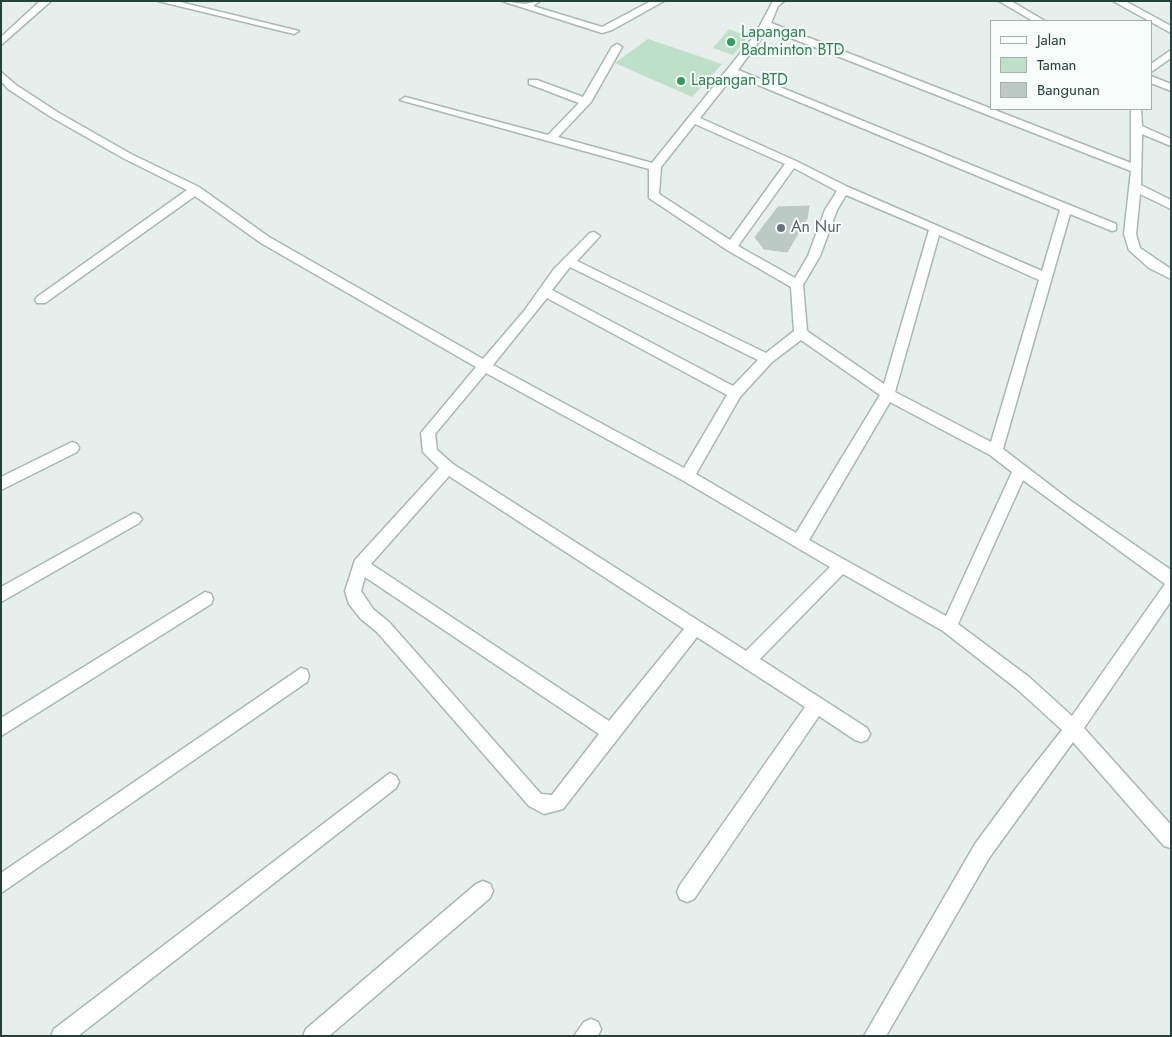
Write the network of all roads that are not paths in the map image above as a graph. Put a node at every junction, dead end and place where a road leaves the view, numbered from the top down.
1 (46, 1) edge
2 (163, 1) edge
3 (507, 1) edge
4 (534, 1) edge
5 (659, 1) edge
6 (760, 1) edge
7 (1004, 1) edge
8 (1118, 1) edge
9 (777, 3) edge
10 (525, 7) junction
11 (1038, 20) edge
12 (765, 24) junction
13 (1171, 30) edge
14 (294, 32) dead end
15 (1, 42) edge
16 (617, 47) dead end
17 (1171, 53) edge
18 (1152, 68) edge
19 (733, 71) junction
20 (1, 75) edge
21 (1152, 79) edge
22 (533, 82) dead end
23 (1171, 88) edge
24 (405, 100) dead end
25 (586, 102) junction
26 (1136, 110) edge
27 (694, 119) junction
28 (1136, 127) junction
29 (550, 139) junction
30 (1171, 143) edge
31 (792, 163) junction
32 (655, 167) junction
33 (1137, 169) junction
34 (1134, 186) junction
35 (194, 190) junction
36 (844, 190) junction
37 (1171, 205) edge
38 (1066, 209) junction
39 (1112, 226) dead end
40 (935, 228) junction
41 (594, 236) dead end
42 (731, 247) junction
43 (569, 262) junction
44 (1171, 275) edge
45 (1046, 278) junction
46 (797, 285) junction
47 (545, 291) junction
48 (41, 300) dead end
49 (801, 333) junction
50 (767, 358) junction
51 (486, 367) junction
52 (735, 393) junction
53 (888, 394) junction
54 (72, 448) dead end
55 (995, 451) junction
56 (448, 468) junction
57 (1020, 471) junction
58 (687, 476) junction
59 (1, 484) edge
60 (134, 519) dead end
61 (799, 542) junction
62 (360, 566) junction
63 (841, 566) junction
64 (1171, 579) edge
65 (1171, 588) edge
66 (1, 595) edge
67 (205, 599) dead end
68 (949, 626) junction
69 (696, 627) junction
70 (747, 661) junction
71 (301, 676) dead end
72 (816, 706) junction
73 (1, 728) edge
74 (1073, 729) junction
75 (611, 732) junction
76 (861, 734) dead end
77 (390, 782) dead end
78 (1171, 839) edge
79 (1, 884) edge
80 (483, 891) dead end
81 (687, 892) dead end
82 (61, 1036) edge
83 (313, 1036) edge
84 (874, 1036) edge

1 - 15 street
2 - 14 street
3 - 10 street
4 - 10 street
5 - 10 street
6 - 9 street
7 - 11 street
8 - 13 street
9 - 12 street
12 - 19 street
12 - 33 street
16 - 25 street
17 - 18 street
19 - 27 street
19 - 38 street
20 - 35 street
21 - 23 street
22 - 25 street
24 - 29 street
25 - 29 street
26 - 28 street
27 - 31 street
27 - 32 street
28 - 30 street
28 - 33 street
29 - 32 street
31 - 36 street
31 - 42 street
32 - 42 street
33 - 34 street
34 - 37 street
34 - 44 street
35 - 48 street
35 - 51 street
36 - 40 street
36 - 46 street
38 - 39 street
38 - 45 street
40 - 45 street
40 - 53 street
41 - 43 street
42 - 46 street
43 - 47 street
43 - 50 street
45 - 55 street
46 - 49 street
47 - 51 street
47 - 52 street
49 - 50 street
49 - 53 street
50 - 52 street
51 - 56 street
51 - 58 street
52 - 58 street
53 - 55 street
53 - 61 street
54 - 59 street
55 - 57 street
56 - 62 street
56 - 69 street
57 - 64 street
57 - 68 street
58 - 61 street
60 - 66 street
61 - 63 street
62 - 75 street
62 - 75 street
63 - 68 street
63 - 70 street
65 - 74 street
67 - 73 street
68 - 74 street
69 - 70 street
69 - 75 street
70 - 72 street
71 - 79 street
72 - 76 street
72 - 81 street
74 - 78 street
74 - 84 street
77 - 82 street
80 - 83 street

